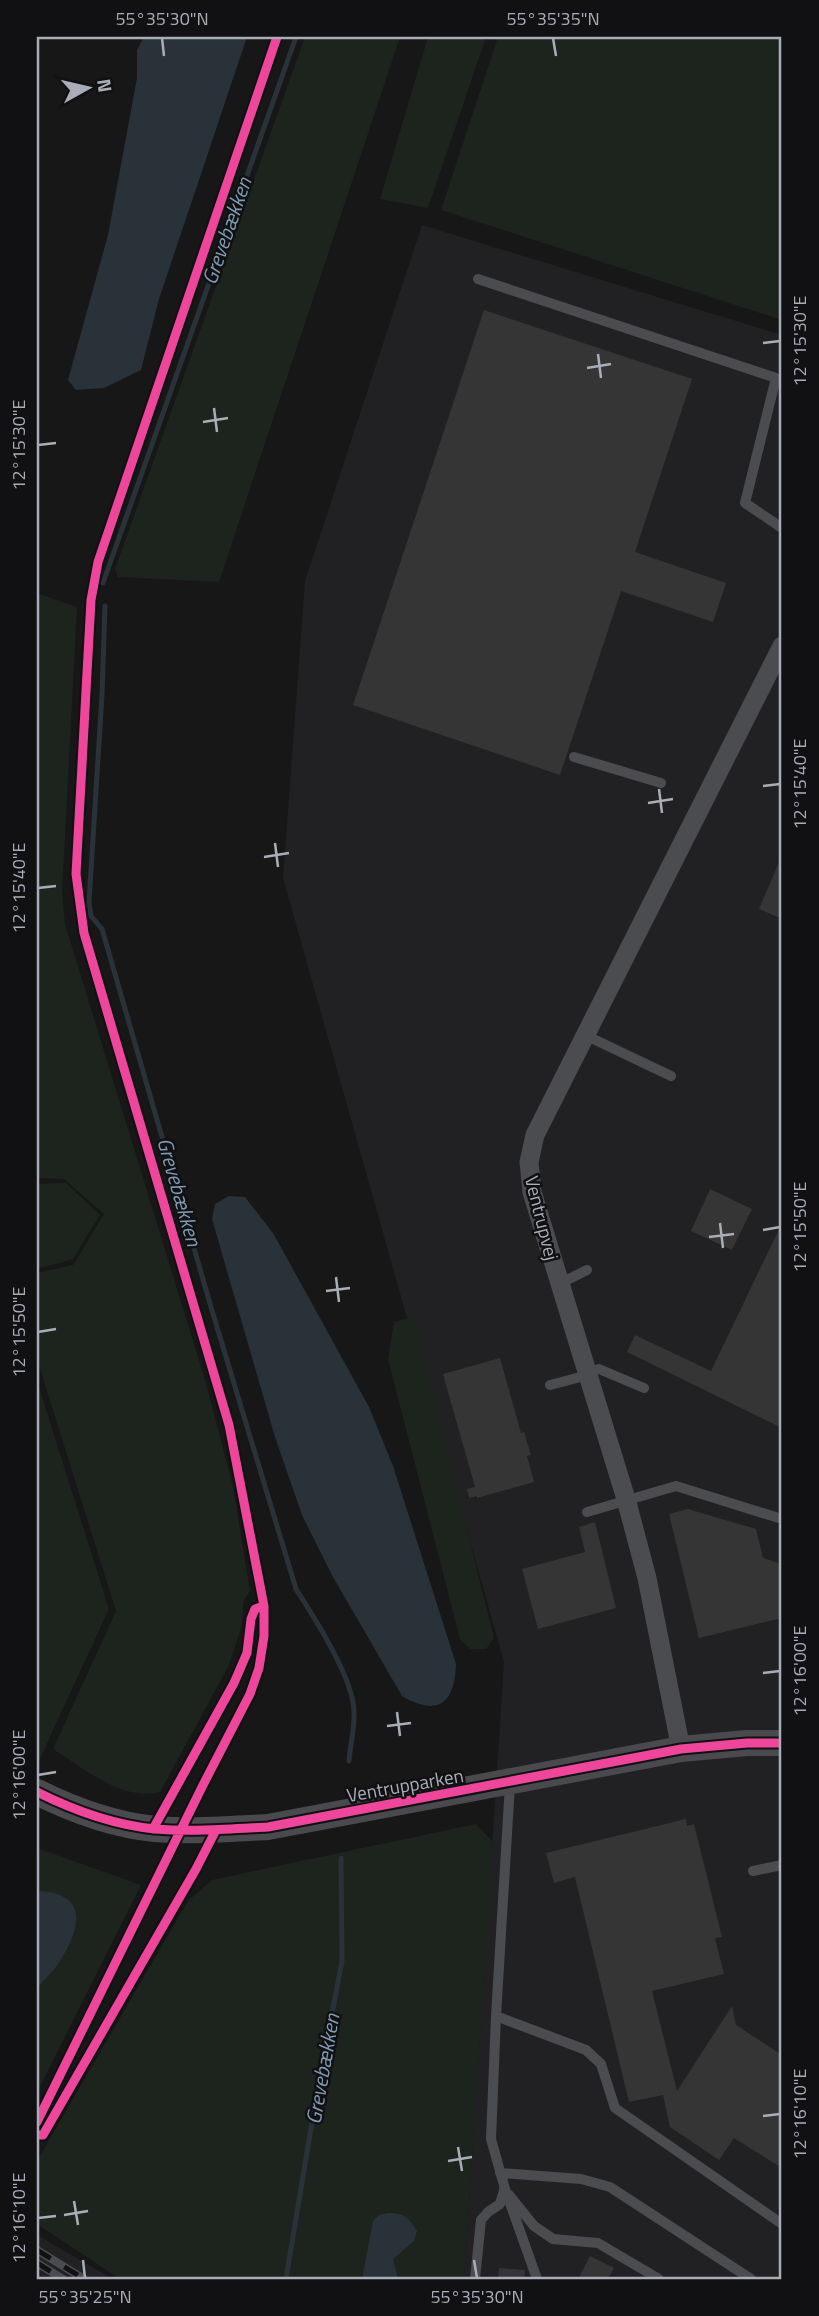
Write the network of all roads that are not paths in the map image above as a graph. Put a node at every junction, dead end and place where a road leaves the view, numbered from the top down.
1 (478, 279) dead end
2 (782, 528) edge
3 (782, 646) edge
4 (573, 757) dead end
5 (661, 783) dead end
6 (587, 1036) junction
7 (671, 1076) dead end
8 (587, 1270) dead end
9 (559, 1284) junction
10 (588, 1373) junction
11 (550, 1385) dead end
12 (644, 1388) dead end
13 (626, 1499) junction
14 (587, 1512) dead end
15 (782, 1520) edge
16 (782, 1743) edge
17 (681, 1749) junction
18 (510, 1783) junction
19 (37, 1792) edge
20 (782, 1865) edge
21 (753, 1871) dead end
22 (496, 2016) junction
23 (500, 2173) junction
24 (505, 2189) junction
25 (782, 2224) edge
26 (475, 2279) edge
27 (537, 2279) edge
28 (659, 2279) edge
29 (751, 2279) edge

1 - 2 lane
3 - 6 street, Ventrupvej
4 - 5 lane
6 - 7 lane
6 - 9 street, Ventrupvej
8 - 9 lane
9 - 10 street, Ventrupvej
10 - 11 lane
10 - 12 lane
10 - 13 street, Ventrupvej
13 - 14 lane
13 - 15 lane
13 - 17 street, Ventrupvej
16 - 17 street, Ventrupparken
17 - 18 street, Ventrupparken
18 - 19 street, Ventrupparken
18 - 22 lane
20 - 21 lane
22 - 23 lane
22 - 25 lane
23 - 24 lane
23 - 29 lane
24 - 26 lane
24 - 27 lane
24 - 28 lane

